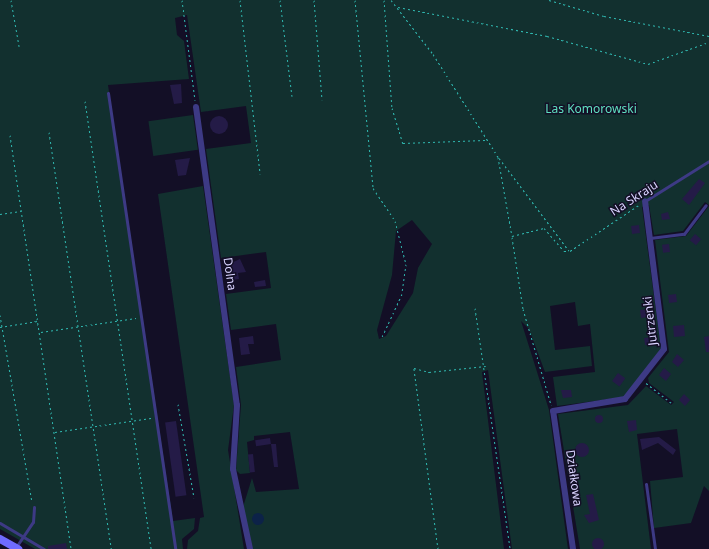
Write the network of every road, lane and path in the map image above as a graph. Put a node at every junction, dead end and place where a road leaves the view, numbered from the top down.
1 (11, 0) edge
2 (182, 0) edge
3 (240, 0) edge
4 (280, 0) edge
5 (314, 0) edge
6 (355, 0) edge
7 (384, 0) edge
8 (391, 0) edge
9 (550, 0) edge
10 (398, 7) junction
11 (709, 36) edge
12 (709, 42) edge
13 (19, 46) dead end
14 (108, 93) dead end
15 (292, 96) dead end
16 (322, 100) dead end
17 (85, 101) dead end
18 (196, 107) joint
19 (49, 132) dead end
20 (10, 135) dead end
21 (486, 140) junction
22 (498, 157) junction
23 (709, 161) edge
24 (260, 174) dead end
25 (645, 201) junction
26 (706, 205) dead end
27 (21, 211) junction
28 (0, 214) edge
29 (512, 236) junction
30 (650, 238) junction
31 (569, 252) junction
32 (475, 308) dead end
33 (0, 316) edge
34 (140, 318) junction
35 (38, 321) junction
36 (117, 321) junction
37 (1, 327) edge
38 (77, 327) junction
39 (40, 332) junction
40 (382, 336) dead end
41 (486, 366) junction
42 (642, 380) junction
43 (672, 403) dead end
44 (178, 404) dead end
45 (553, 411) junction
46 (155, 417) junction
47 (132, 421) junction
48 (93, 427) junction
49 (54, 432) junction
50 (646, 484) dead end
51 (194, 498) dead end
52 (34, 507) joint
53 (0, 523) edge
54 (22, 535) junction
55 (0, 539) edge
56 (16, 549) edge
57 (44, 549) edge
58 (71, 549) edge
59 (111, 549) edge
60 (151, 549) edge
61 (175, 549) edge
62 (250, 549) edge
63 (438, 549) edge
64 (510, 549) edge
65 (573, 549) edge
66 (655, 549) edge

1 - 13 path
2 - 18 path
3 - 24 path
4 - 15 path
5 - 16 path
6 - 40 path
7 - 21 path
8 - 10 path
9 - 11 path
10 - 12 path
10 - 21 path
14 - 34 lane
17 - 36 path
18 - 62 street, Dolna
19 - 38 path
20 - 27 path
21 - 22 path
22 - 29 path
22 - 31 path
23 - 25 lane, Na Skraju
25 - 30 street, Jutrzenki
25 - 31 path, Na Skraju
26 - 30 lane
27 - 28 path
27 - 35 path
29 - 31 path
29 - 45 path
30 - 42 street, Jutrzenki
32 - 41 path
33 - 37 path
34 - 36 path
34 - 46 lane
35 - 37 path
35 - 39 path
36 - 38 path
36 - 47 path
37 - 52 path
38 - 39 path
38 - 48 path
39 - 49 path
41 - 63 path
41 - 64 path
42 - 43 path
42 - 45 street, Jutrzenki
44 - 51 path
45 - 65 street, Działkowa
46 - 47 path
46 - 61 lane
47 - 48 path
47 - 60 path
48 - 49 path
48 - 59 path
49 - 58 path
50 - 66 lane
52 - 54 lane
53 - 54 lane
54 - 56 lane
54 - 57 lane
55 - 56 street

